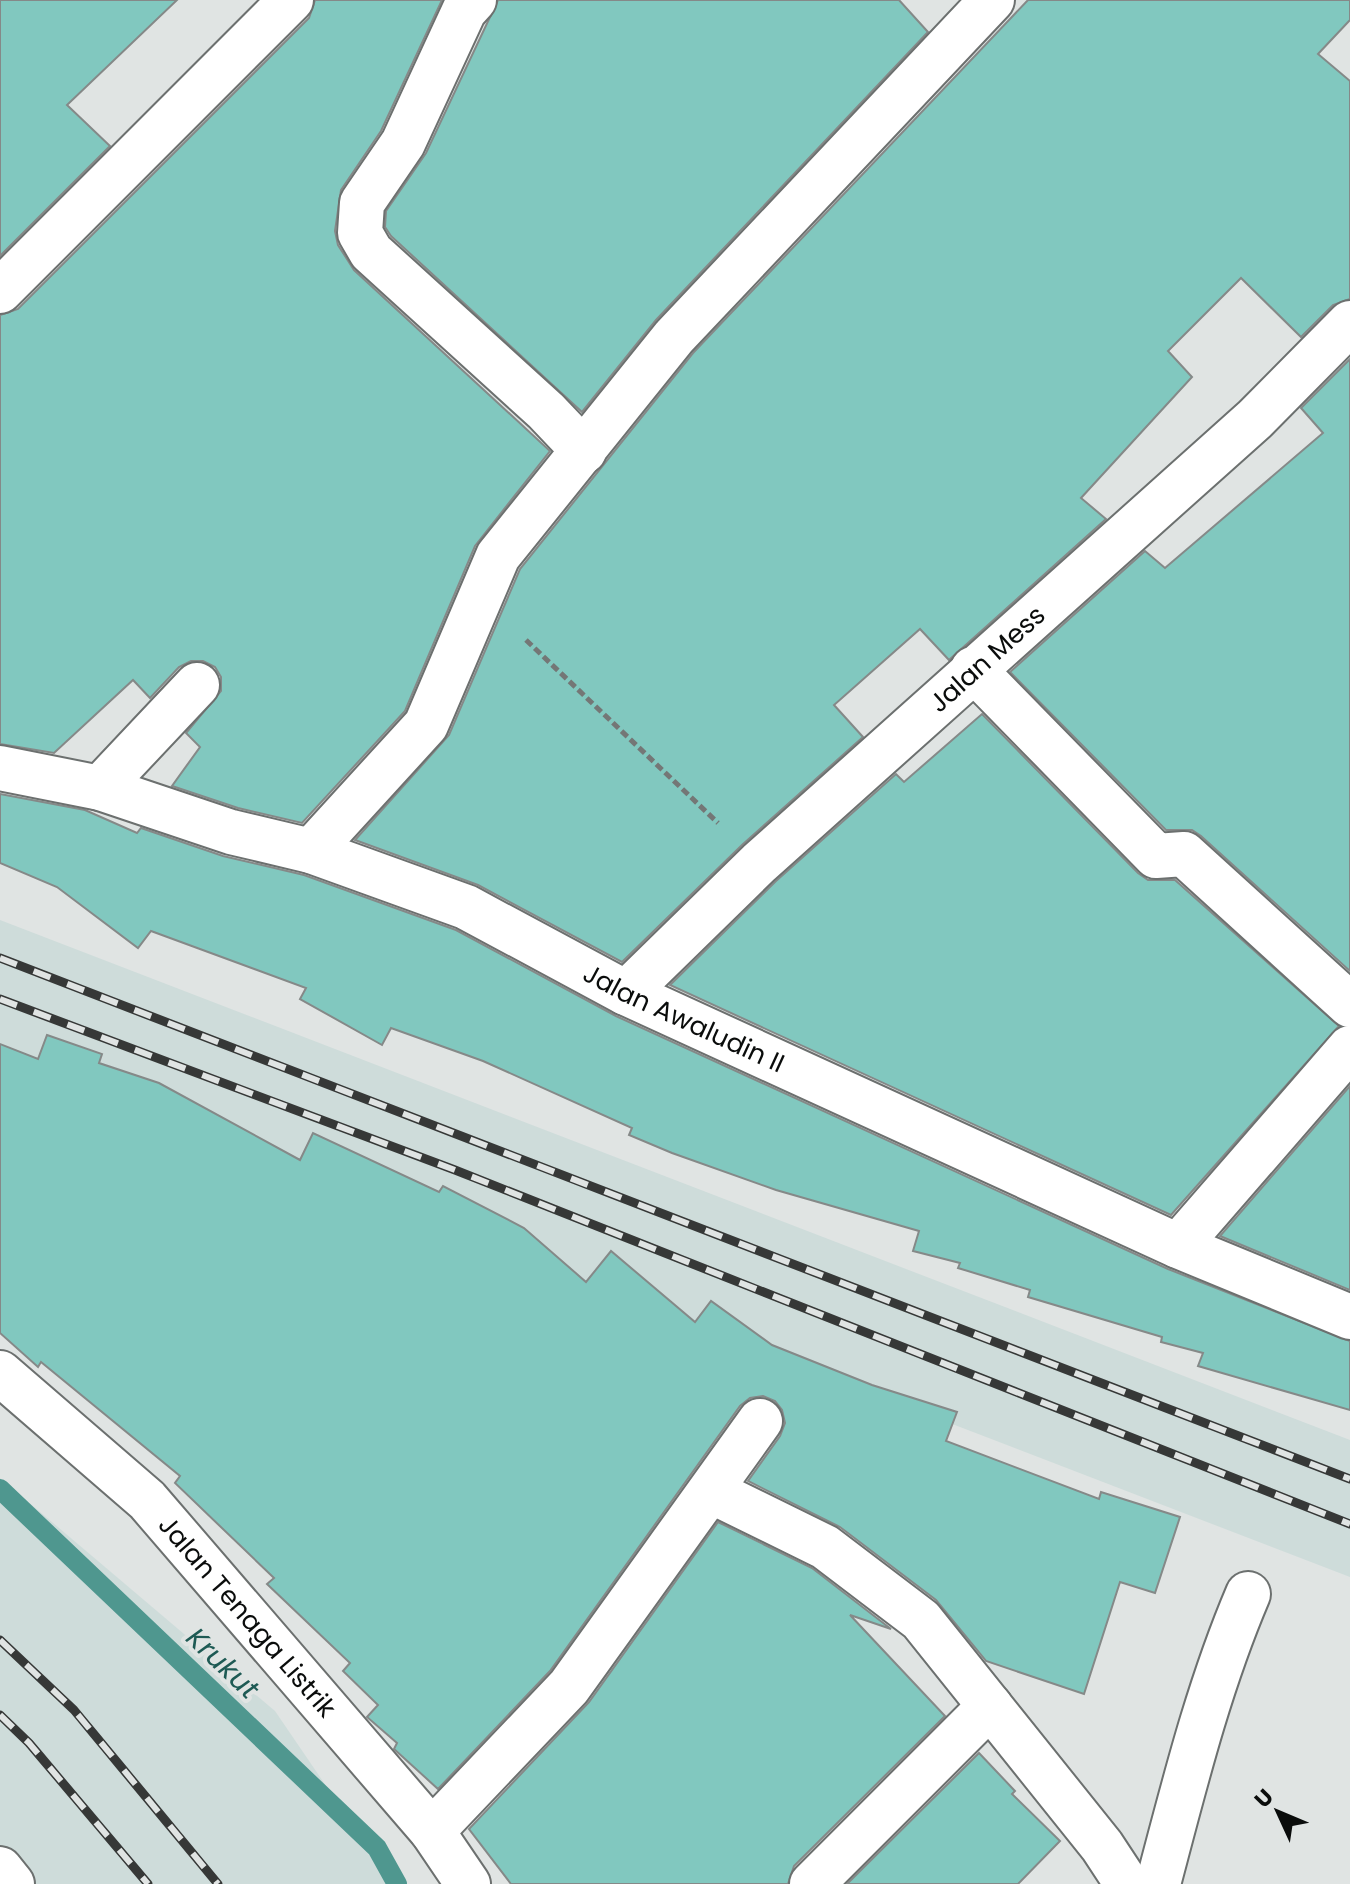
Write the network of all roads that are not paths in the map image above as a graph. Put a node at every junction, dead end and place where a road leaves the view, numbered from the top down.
1 (291, 0) edge
2 (992, 0) edge
3 (464, 4) edge
4 (0, 291) edge
5 (1350, 323) edge
6 (584, 451) junction
7 (973, 669) junction
8 (197, 685) dead end
9 (0, 768) edge
10 (100, 788) junction
11 (311, 851) junction
12 (626, 993) junction
13 (1350, 1005) edge
14 (1350, 1048) edge
15 (1178, 1246) junction
16 (1350, 1317) edge
17 (0, 1373) edge
18 (760, 1421) dead end
19 (713, 1492) junction
20 (1248, 1594) dead end
21 (990, 1706) junction
22 (432, 1831) junction
23 (0, 1869) edge
24 (12, 1884) edge
25 (468, 1884) edge
26 (812, 1884) edge
27 (1127, 1884) edge
28 (1158, 1884) edge

1 - 4 street
2 - 6 street
3 - 6 street
5 - 7 street, Jalan Mess
6 - 11 street
7 - 12 street, Jalan Mess
7 - 13 street
8 - 10 street
9 - 10 street, Jalan Awaludin II
10 - 11 street, Jalan Awaludin II
11 - 12 street, Jalan Awaludin II
12 - 15 street, Jalan Awaludin II
14 - 15 street
15 - 16 street, Jalan Awaludin II
17 - 22 street, Jalan Tenaga Listrik
18 - 19 street
19 - 21 street
19 - 22 street
20 - 28 street
21 - 26 street
21 - 27 street
22 - 25 street, Jalan Tenaga Listrik
23 - 24 street

